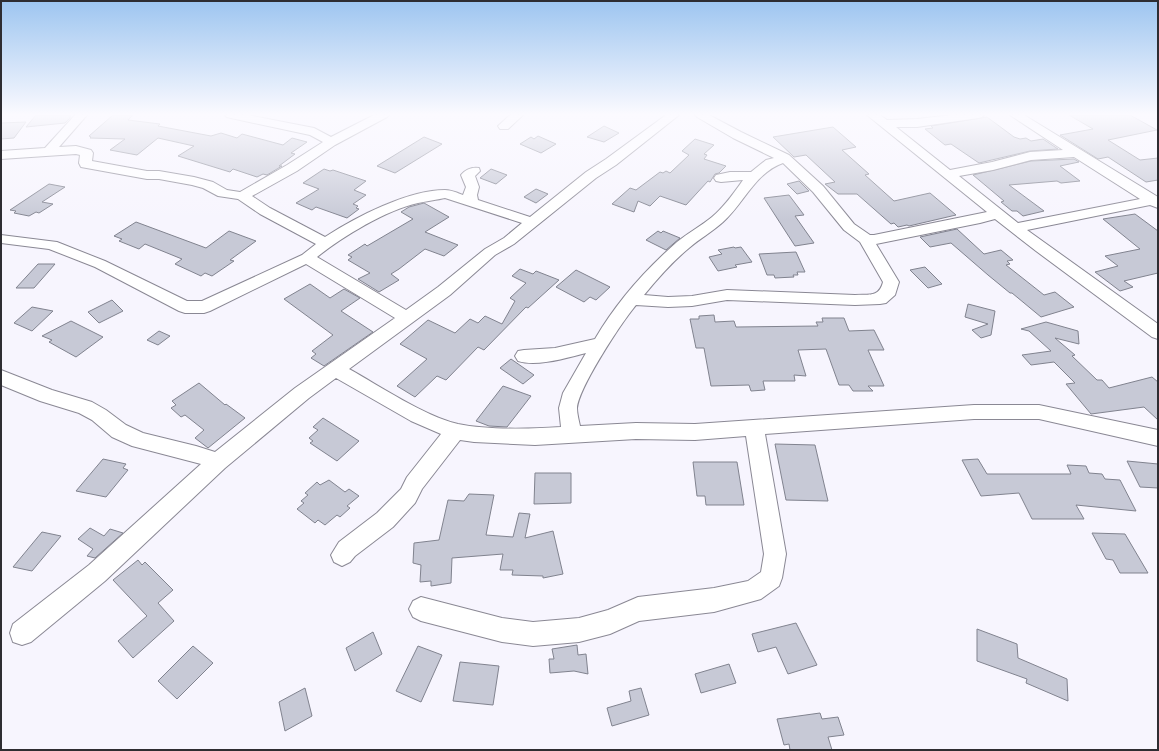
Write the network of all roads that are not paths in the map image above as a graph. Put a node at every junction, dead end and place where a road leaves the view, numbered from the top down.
1 (75, 150) edge
2 (76, 150) edge
3 (319, 150) edge
4 (627, 150) edge
5 (768, 150) edge
6 (919, 150) edge
7 (1073, 150) edge
8 (49, 151) joint
9 (1076, 152) junction
10 (1, 155) edge
11 (785, 158) junction
12 (474, 171) dead end
13 (949, 174) junction
14 (755, 176) junction
15 (721, 178) dead end
16 (242, 196) junction
17 (1153, 197) edge
18 (472, 202) junction
19 (996, 214) junction
20 (532, 222) junction
21 (1015, 228) junction
22 (1, 239) edge
23 (866, 239) junction
24 (326, 243) junction
25 (307, 258) junction
26 (632, 299) junction
27 (406, 317) junction
28 (1157, 331) edge
29 (600, 344) junction
30 (524, 356) dead end
31 (336, 370) junction
32 (1, 377) edge
33 (754, 428) junction
34 (455, 431) junction
35 (572, 434) junction
36 (1158, 438) edge
37 (218, 462) junction
38 (342, 555) dead end
39 (421, 609) dead end
40 (22, 633) dead end

1 - 8 street
2 - 16 street
3 - 16 street
4 - 20 street
5 - 11 street
6 - 13 street
7 - 9 street
8 - 10 street
9 - 13 street
9 - 17 street
11 - 14 street
11 - 23 street
12 - 18 street
13 - 19 street
14 - 15 street
14 - 26 street
16 - 24 street
17 - 21 street
18 - 20 street
18 - 24 street
19 - 21 street
19 - 23 street
20 - 27 street
21 - 28 street
22 - 25 street
23 - 26 street
24 - 25 street
25 - 27 street
26 - 29 street
27 - 31 street
29 - 30 street
29 - 35 street
31 - 34 street
31 - 37 street
32 - 37 street
33 - 35 street
33 - 36 street
33 - 39 street
34 - 35 street
34 - 38 street
37 - 40 street

